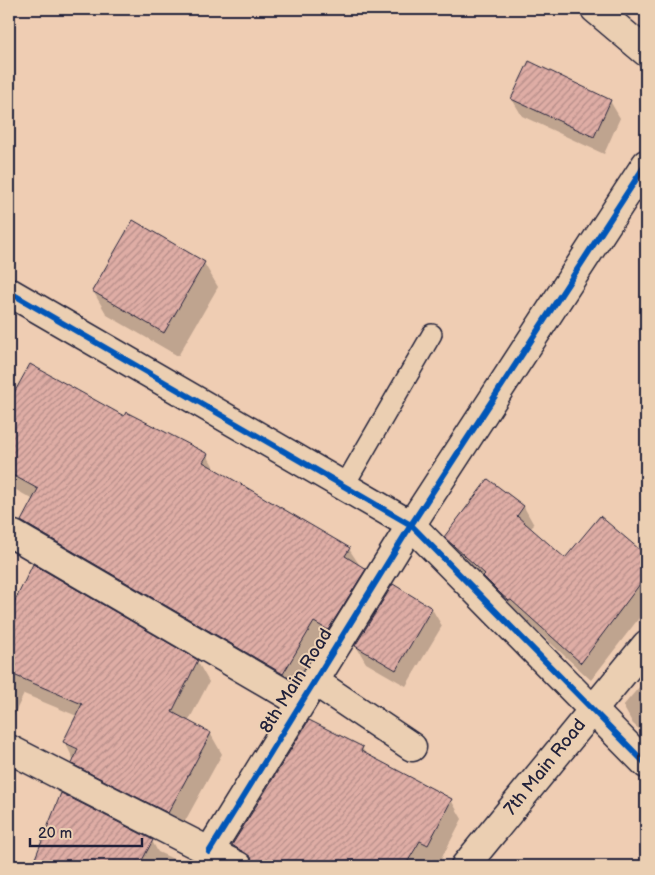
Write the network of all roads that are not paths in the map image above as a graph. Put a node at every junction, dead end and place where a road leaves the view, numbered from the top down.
1 (594, 9) edge
2 (646, 52) edge
3 (646, 164) edge
4 (9, 292) edge
5 (432, 334) dead end
6 (344, 486) junction
7 (411, 526) junction
8 (14, 535) dead end
9 (646, 645) edge
10 (307, 691) junction
11 (592, 708) junction
12 (412, 747) dead end
13 (9, 749) edge
14 (646, 764) edge
15 (208, 852) junction
16 (238, 866) edge
17 (465, 866) edge

1 - 2 street
3 - 7 street, 8th Main Road
4 - 6 street
5 - 6 lane
6 - 7 street
7 - 10 street, 8th Main Road
7 - 11 street
8 - 10 street
9 - 11 street, 7th Main Road
10 - 12 street
10 - 15 street, 8th Main Road
11 - 14 street
11 - 17 street, 7th Main Road
13 - 15 street
15 - 16 street

